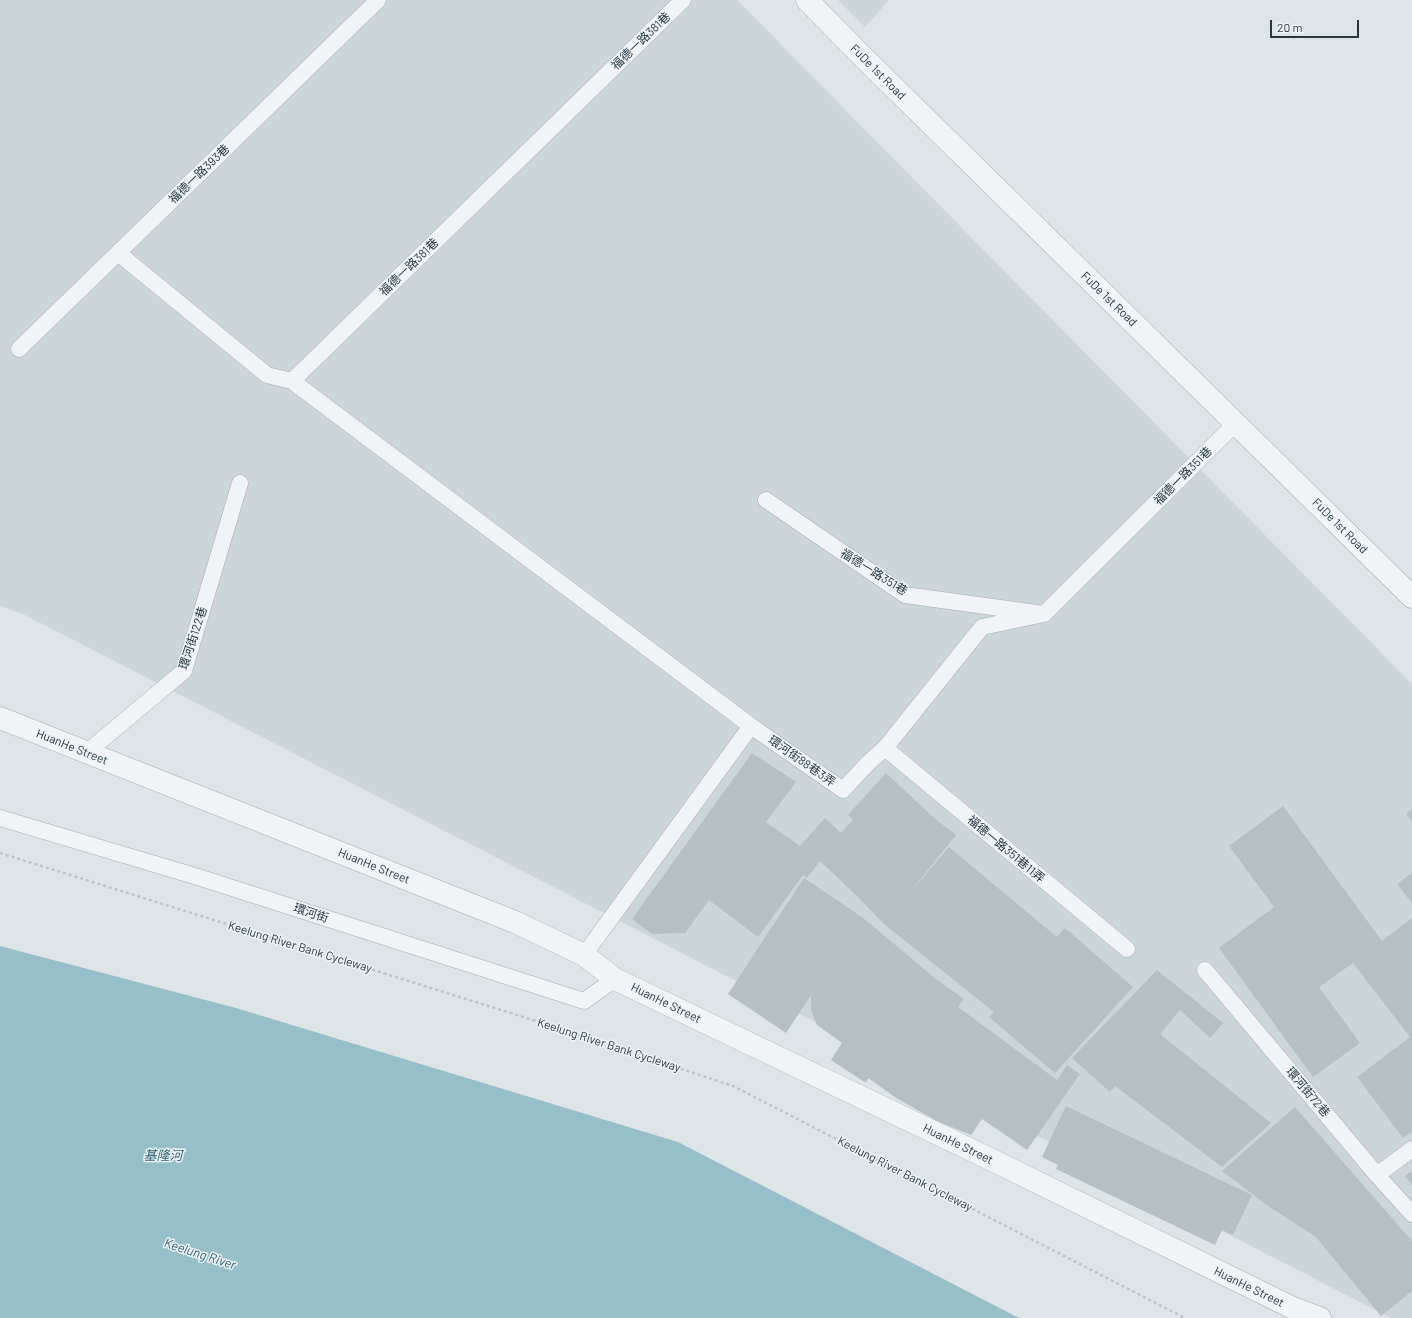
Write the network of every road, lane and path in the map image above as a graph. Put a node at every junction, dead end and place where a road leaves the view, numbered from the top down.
1 (378, 0) edge
2 (683, 0) edge
3 (807, 0) edge
4 (118, 253) junction
5 (19, 349) dead end
6 (292, 381) junction
7 (1236, 424) junction
8 (240, 483) dead end
9 (766, 500) dead end
10 (1412, 597) edge
11 (1044, 614) junction
12 (0, 718) edge
13 (751, 726) junction
14 (885, 748) junction
15 (86, 752) junction
16 (0, 818) edge
17 (0, 853) edge
18 (1127, 949) dead end
19 (584, 956) junction
20 (1205, 970) dead end
21 (616, 979) junction
22 (1412, 1149) edge
23 (1377, 1175) junction
24 (1412, 1214) edge
25 (1185, 1318) edge
26 (1320, 1318) edge

1 - 4 lane, 福德一路393巷
2 - 6 lane, 福德一路381巷
3 - 7 street, FuDe 1st Road
4 - 5 lane, 福德一路393巷
4 - 6 lane
6 - 13 lane
7 - 10 street, FuDe 1st Road
7 - 11 lane, 福德一路351巷
8 - 15 lane, 環河街122巷
9 - 11 lane, 福德一路351巷
11 - 14 lane
12 - 15 street, HuanHe Street
13 - 14 lane, 環河街88巷3弄
13 - 19 lane
14 - 18 lane, 福德一路351巷11弄
15 - 19 street, HuanHe Street
16 - 21 lane, 環河街
17 - 25 path, Keelung River Bank Cycleway
19 - 21 street, HuanHe Street
20 - 23 lane, 環河街72巷
21 - 26 street, HuanHe Street
22 - 23 lane
23 - 24 lane, 環河街72巷

